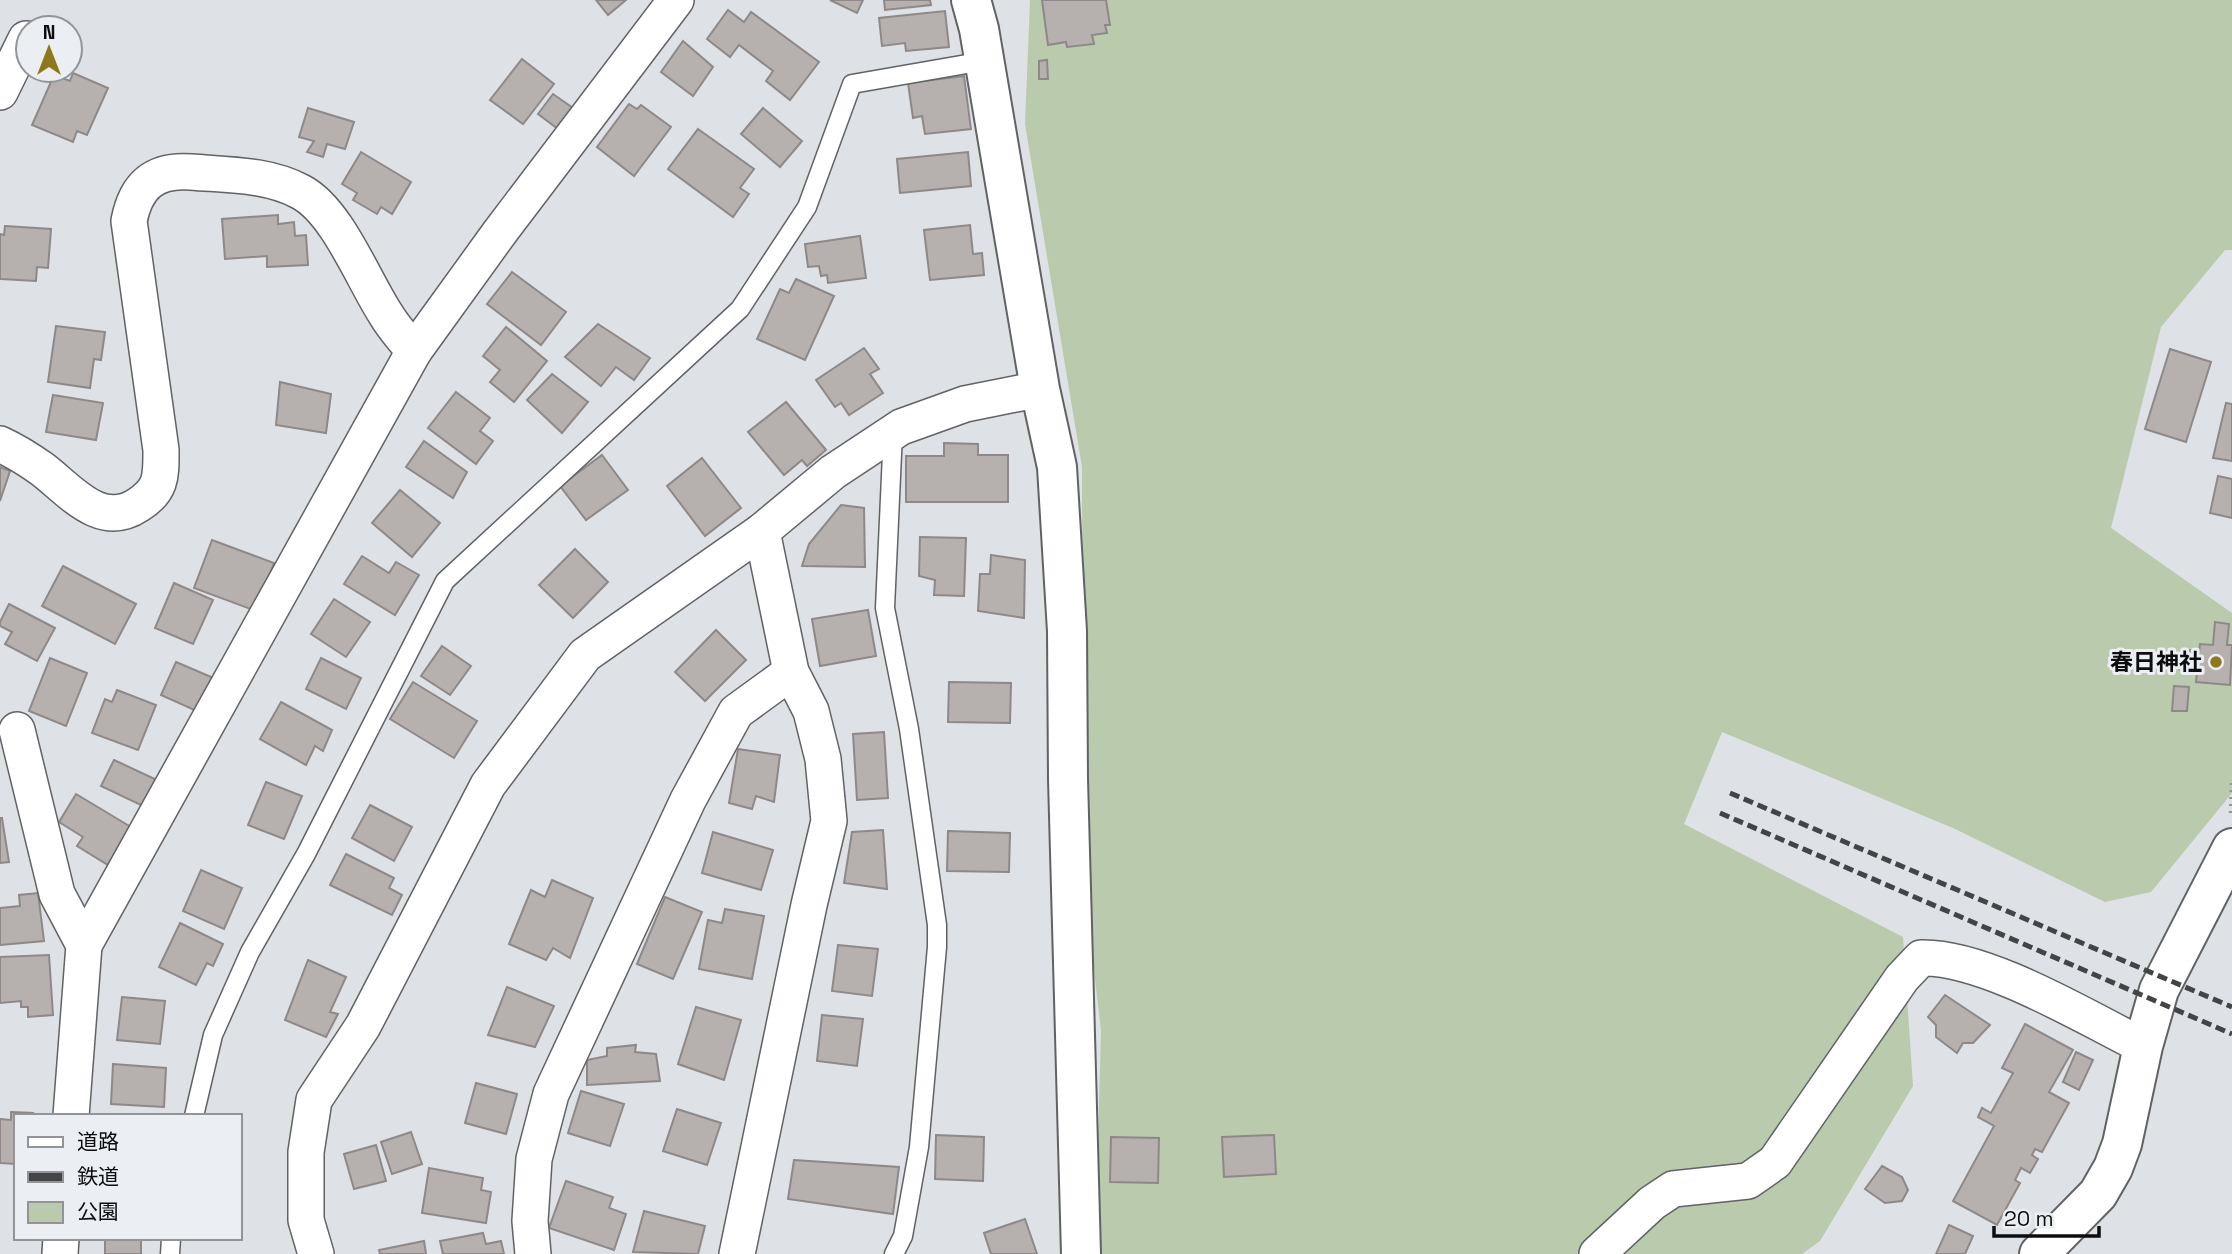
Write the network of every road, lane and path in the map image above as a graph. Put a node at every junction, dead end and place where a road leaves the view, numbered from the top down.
1 (676, 0) edge
2 (971, 0) edge
3 (984, 61) junction
4 (14, 63) edge
5 (0, 92) edge
6 (414, 351) junction
7 (1040, 389) junction
8 (893, 432) junction
9 (0, 444) edge
10 (762, 531) junction
11 (791, 672) junction
12 (17, 730) dead end
13 (2232, 848) edge
14 (84, 945) junction
15 (2143, 1046) junction
16 (71, 1114) edge
17 (194, 1114) edge
18 (316, 1254) edge
19 (533, 1254) edge
20 (737, 1254) edge
21 (894, 1254) edge
22 (1081, 1254) edge
23 (1597, 1254) edge
24 (2039, 1254) edge

1 - 6 street
2 - 3 street
3 - 7 street
3 - 17 lane
4 - 5 street
6 - 9 street
6 - 14 street
7 - 8 street
7 - 22 street
8 - 10 street
8 - 21 lane
10 - 11 street
10 - 18 street
11 - 19 street
11 - 20 street
12 - 14 street
13 - 15 street
14 - 16 street
15 - 23 street
15 - 24 street

